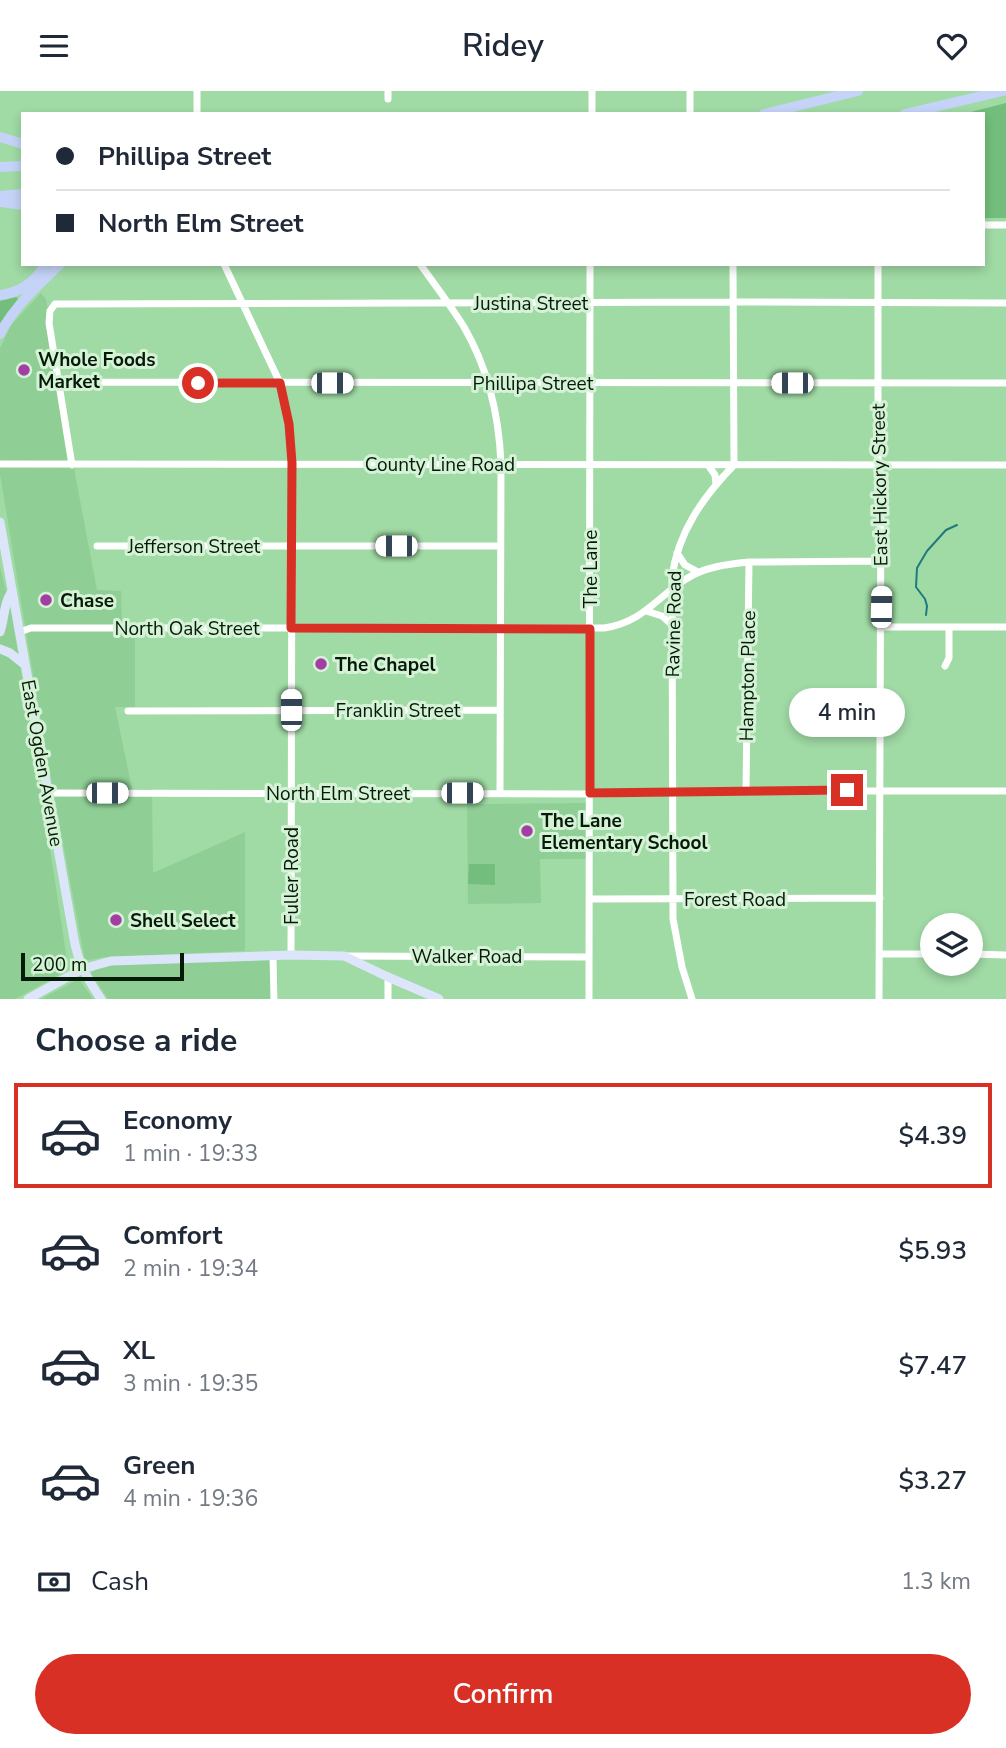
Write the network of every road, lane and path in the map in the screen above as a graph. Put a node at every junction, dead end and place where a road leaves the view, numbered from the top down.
1 (197, 91) edge
2 (592, 91) edge
3 (690, 91) edge
4 (858, 91) edge
5 (1003, 91) edge
6 (197, 112) edge
7 (592, 112) edge
8 (690, 112) edge
9 (772, 112) edge
10 (914, 112) edge
11 (0, 137) edge
12 (21, 142) edge
13 (21, 166) edge
14 (0, 167) edge
15 (21, 194) edge
16 (0, 196) edge
17 (0, 202) edge
18 (21, 205) edge
19 (985, 225) edge
20 (1006, 225) edge
21 (44, 266) edge
22 (58, 266) edge
23 (225, 266) edge
24 (421, 266) edge
25 (590, 266) edge
26 (733, 266) edge
27 (878, 266) edge
28 (0, 295) edge
29 (732, 302) junction
30 (242, 303) junction
31 (448, 303) junction
32 (589, 303) junction
33 (878, 303) junction
34 (1006, 303) edge
35 (0, 334) edge
36 (60, 382) junction
37 (280, 383) junction
38 (489, 383) junction
39 (590, 383) junction
40 (733, 383) junction
41 (1006, 383) edge
42 (878, 384) junction
43 (292, 463) junction
44 (0, 464) edge
45 (501, 464) junction
46 (590, 464) junction
47 (72, 465) junction
48 (708, 465) junction
49 (734, 465) junction
50 (879, 465) junction
51 (1006, 465) edge
52 (716, 485) junction
53 (0, 522) edge
54 (97, 546) dead end
55 (291, 546) junction
56 (500, 546) junction
57 (677, 553) junction
58 (881, 561) junction
59 (749, 562) junction
60 (698, 572) junction
61 (671, 589) junction
62 (12, 591) junction
63 (646, 611) junction
64 (671, 624) junction
65 (880, 627) junction
66 (949, 627) junction
67 (1006, 627) edge
68 (291, 628) junction
69 (500, 628) junction
70 (590, 629) junction
71 (0, 632) edge
72 (19, 632) junction
73 (0, 649) edge
74 (25, 665) junction
75 (945, 666) dead end
76 (291, 710) junction
77 (128, 711) dead end
78 (500, 711) junction
79 (746, 790) junction
80 (880, 790) junction
81 (1006, 791) edge
82 (672, 792) junction
83 (48, 793) junction
84 (291, 793) junction
85 (500, 793) junction
86 (590, 793) junction
87 (880, 898) junction
88 (590, 899) junction
89 (672, 899) junction
90 (880, 954) junction
91 (920, 954) edge
92 (983, 954) edge
93 (1006, 954) edge
94 (273, 955) junction
95 (291, 955) junction
96 (344, 956) junction
97 (589, 957) junction
98 (82, 969) junction
99 (388, 978) junction
100 (28, 999) edge
101 (101, 999) edge
102 (274, 999) edge
103 (388, 999) edge
104 (439, 999) edge
105 (590, 999) edge
106 (692, 999) edge
107 (879, 999) edge

1 - 6 street
2 - 7 street
3 - 8 street
4 - 9 highway
5 - 10 highway
11 - 12 highway
13 - 14 highway
15 - 16 highway
17 - 18 highway
19 - 20 street
21 - 28 highway
22 - 35 highway
23 - 30 street, Fuller Road
24 - 31 street
25 - 32 street, The Lane
26 - 29 street
27 - 33 street, East Hickory Street
29 - 32 street, Justina Street
29 - 33 street, Justina Street
29 - 40 street
30 - 31 street, Justina Street
30 - 36 street, Justina Street
30 - 37 street, Fuller Road
31 - 32 street, Justina Street
31 - 38 street
32 - 39 street, The Lane
33 - 34 street, Justina Street
33 - 42 street, East Hickory Street
36 - 37 street, Phillipa Street
36 - 47 street
37 - 38 street, Phillipa Street
37 - 43 street, Fuller Road
38 - 39 street, Phillipa Street
38 - 45 street
39 - 40 street, Phillipa Street
39 - 46 street, The Lane
40 - 42 street, Phillipa Street
40 - 49 street
41 - 42 street, Phillipa Street
42 - 50 street, East Hickory Street
43 - 45 street, County Line Road
43 - 47 street, County Line Road
43 - 55 street, Fuller Road
44 - 47 street, County Line Road
45 - 46 street, County Line Road
45 - 56 street
46 - 48 street, County Line Road
46 - 70 street, The Lane
48 - 49 street, County Line Road
48 - 52 street
49 - 50 street, County Line Road
49 - 52 street, Ravine Road
50 - 51 street, County Line Road
50 - 58 street, East Hickory Street
52 - 57 street, Ravine Road
53 - 62 main road, East Ogden Avenue
54 - 55 street, Jefferson Street
55 - 56 street, Jefferson Street
55 - 68 street, Fuller Road
56 - 69 street
57 - 60 street
57 - 61 street, Ravine Road
58 - 59 street, North Oak Street
58 - 65 street, East Hickory Street
59 - 60 street, North Oak Street
59 - 79 street, Hampton Place
60 - 61 street, North Oak Street
61 - 63 street, North Oak Street
61 - 64 street, Ravine Road
62 - 71 main road
62 - 72 main road, East Ogden Avenue
63 - 64 street
63 - 70 street, North Oak Street
64 - 82 street, Ravine Road
65 - 66 street
65 - 80 street, East Hickory Street
66 - 67 street
66 - 75 street
68 - 69 street, North Oak Street
68 - 72 street, North Oak Street
68 - 76 street, Fuller Road
69 - 70 street, North Oak Street
69 - 78 street
70 - 86 street, The Lane
72 - 74 main road, East Ogden Avenue
73 - 74 main road
74 - 83 main road, East Ogden Avenue
76 - 77 street, Franklin Street
76 - 78 street, Franklin Street
76 - 84 street, Fuller Road
78 - 85 street
79 - 80 street, North Elm Street
79 - 82 street, North Elm Street
80 - 81 street, North Elm Street
80 - 87 street, East Hickory Street
82 - 86 street, North Elm Street
82 - 89 street, Ravine Road
83 - 84 street, North Elm Street
83 - 98 main road, East Ogden Avenue
84 - 85 street, North Elm Street
84 - 95 street, Fuller Road
85 - 86 street, North Elm Street
86 - 88 street, The Lane
87 - 89 street, Forest Road
87 - 90 street, East Hickory Street
88 - 89 street, Forest Road
88 - 97 street, The Lane
89 - 106 street, Ravine Road
90 - 91 street
90 - 107 street, East Hickory Street
92 - 93 street
94 - 95 main road
94 - 98 main road
94 - 102 street
95 - 96 main road
96 - 97 street, Walker Road
96 - 99 main road
97 - 105 street, The Lane
98 - 100 main road
98 - 101 main road, East Ogden Avenue
99 - 103 street
99 - 104 main road

